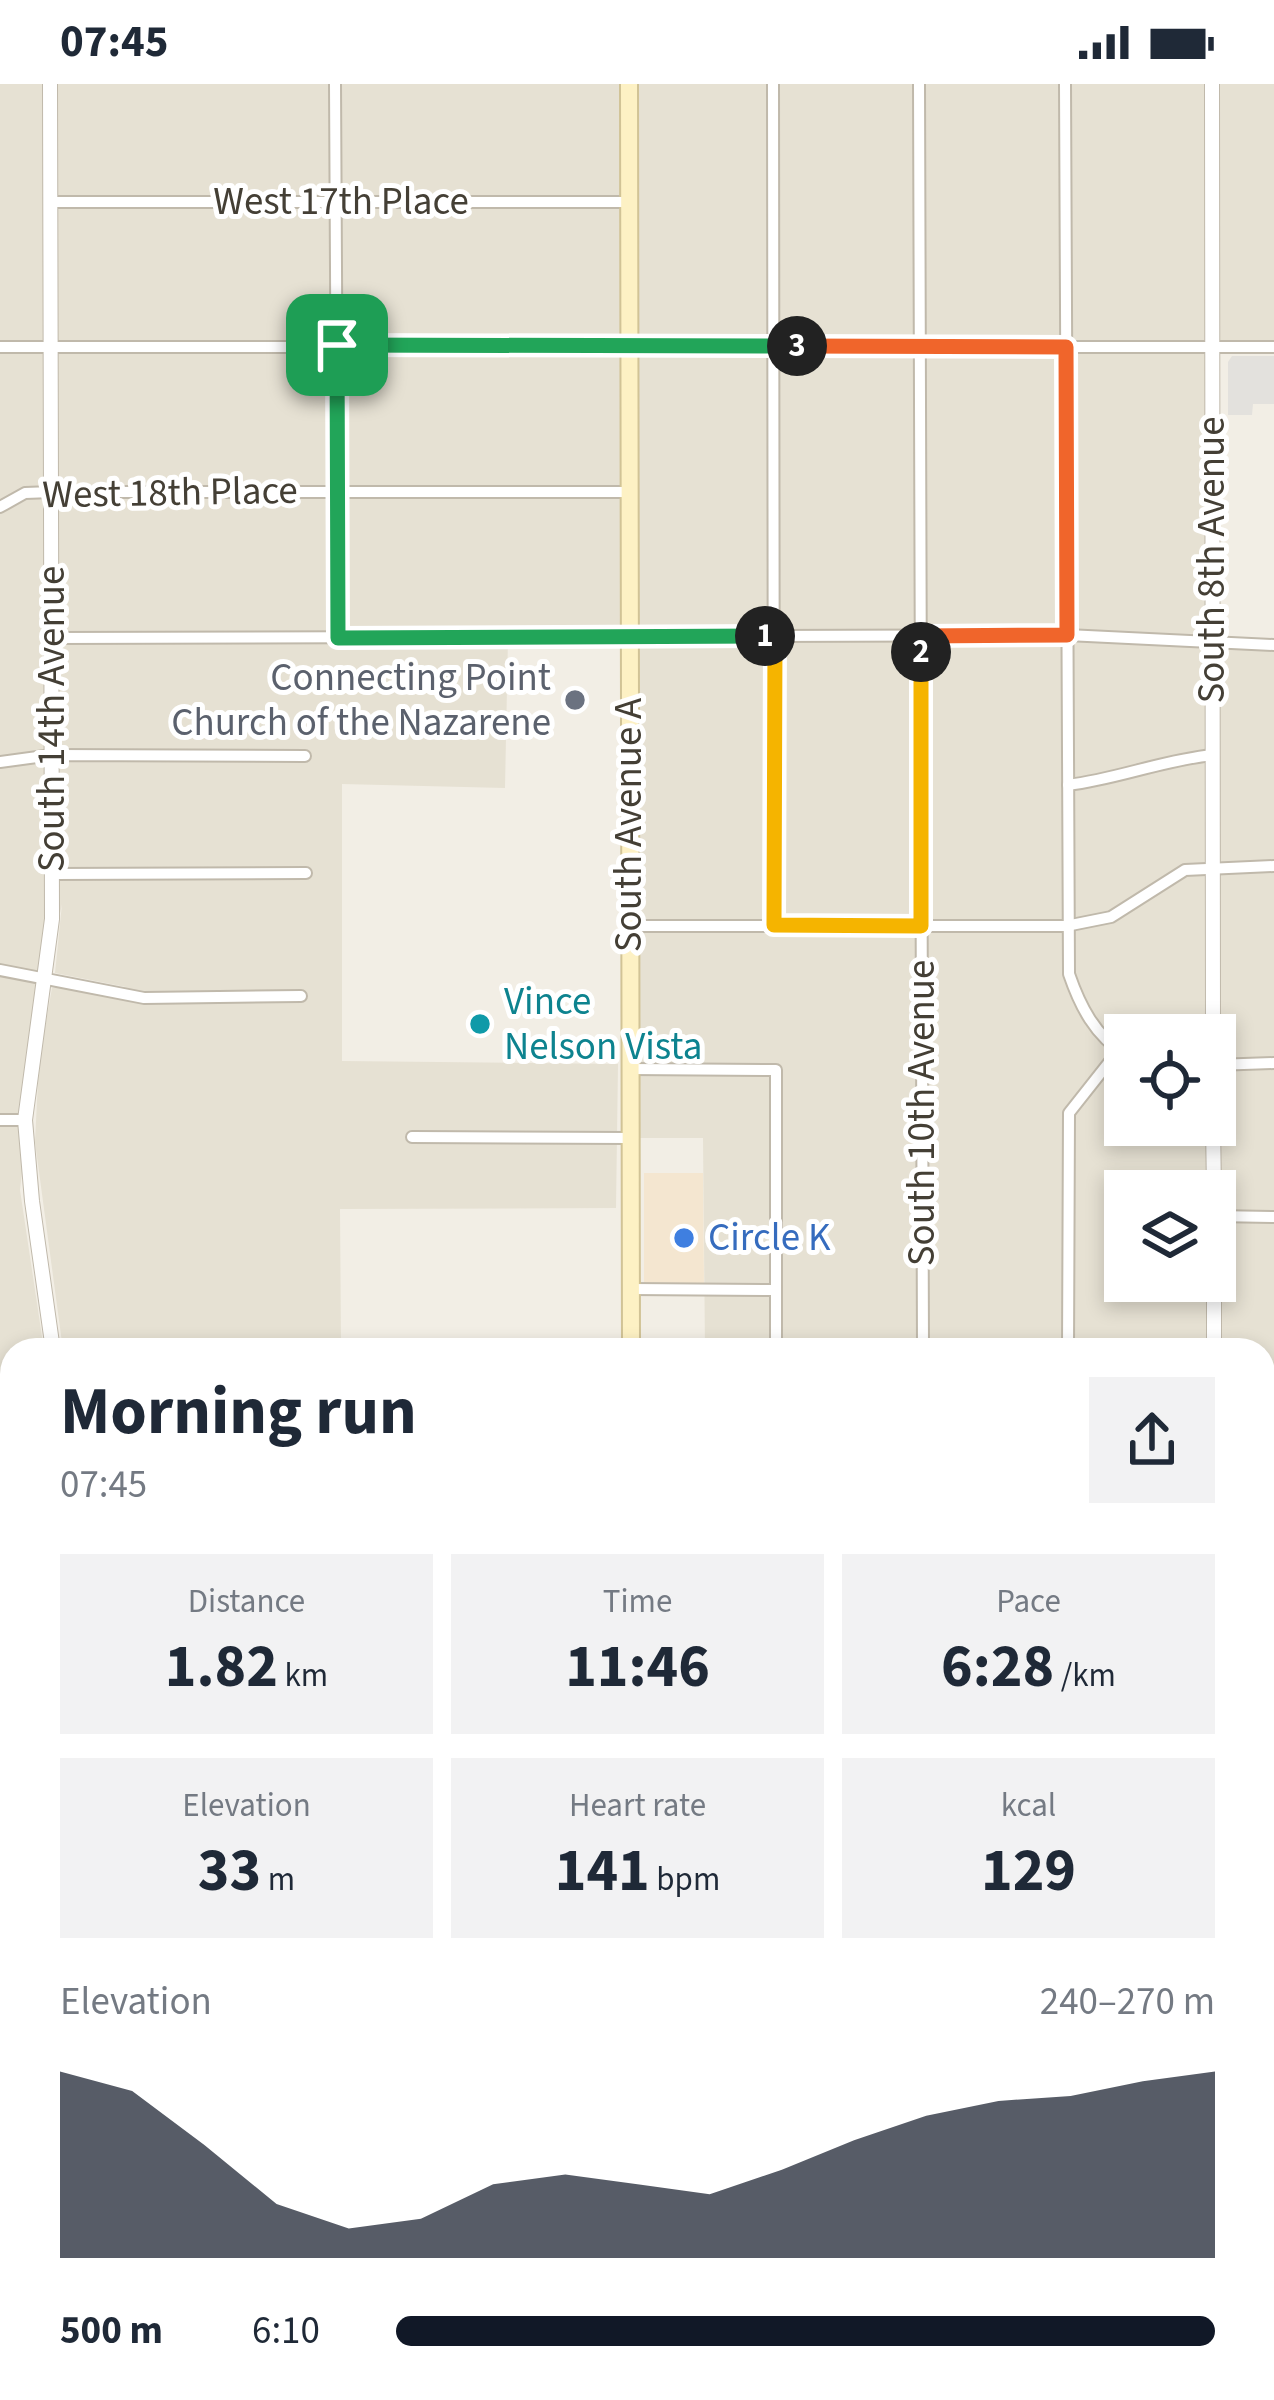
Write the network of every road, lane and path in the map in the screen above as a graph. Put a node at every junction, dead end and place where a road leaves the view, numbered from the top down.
1 (50, 84) edge
2 (335, 84) edge
3 (629, 84) edge
4 (773, 84) edge
5 (919, 84) edge
6 (1065, 84) edge
7 (1211, 84) edge
8 (335, 201) junction
9 (51, 202) junction
10 (630, 202) junction
11 (337, 345) junction
12 (51, 346) junction
13 (630, 346) junction
14 (775, 346) junction
15 (1212, 346) junction
16 (1274, 346) edge
17 (0, 347) edge
18 (920, 347) junction
19 (1066, 347) junction
20 (337, 491) junction
21 (52, 492) junction
22 (631, 492) junction
23 (0, 507) edge
24 (1067, 635) junction
25 (775, 636) junction
26 (921, 636) junction
27 (631, 637) junction
28 (52, 638) junction
29 (338, 638) junction
30 (1212, 644) junction
31 (1274, 645) edge
32 (52, 755) junction
33 (1213, 755) junction
34 (305, 756) dead end
35 (0, 762) edge
36 (1068, 785) junction
37 (1213, 866) junction
38 (1274, 866) edge
39 (306, 873) dead end
40 (53, 874) junction
41 (774, 925) junction
42 (628, 926) junction
43 (921, 926) junction
44 (1066, 926) junction
45 (0, 970) edge
46 (45, 979) junction
47 (301, 996) dead end
48 (1213, 1014) edge
49 (1104, 1036) edge
50 (1274, 1063) edge
51 (1236, 1064) edge
52 (630, 1069) junction
53 (1104, 1073) edge
54 (0, 1120) edge
55 (26, 1120) junction
56 (412, 1137) dead end
57 (630, 1138) junction
58 (1236, 1216) edge
59 (1274, 1216) edge
60 (631, 1289) junction
61 (776, 1290) junction
62 (1214, 1302) edge
63 (51, 1338) edge
64 (631, 1338) edge
65 (776, 1338) edge
66 (923, 1338) edge
67 (1068, 1338) edge
68 (1214, 1338) edge

1 - 9 street, South 14th Avenue
2 - 8 street
3 - 10 main road, South Avenue A
4 - 14 street
5 - 18 street, South 10th Avenue
6 - 19 street
7 - 15 street, South 8th Avenue
8 - 9 street, West 17th Place
8 - 10 street, West 17th Place
8 - 11 street
9 - 12 street, South 14th Avenue
10 - 13 main road, South Avenue A
11 - 12 street
11 - 13 street
11 - 20 street
12 - 17 street
12 - 21 street, South 14th Avenue
13 - 14 street
13 - 22 main road, South Avenue A
14 - 18 street
14 - 25 street
15 - 16 street
15 - 19 street
15 - 30 street, South 8th Avenue
18 - 19 street
18 - 26 street, South 10th Avenue
19 - 24 street
20 - 21 street, West 18th Place
20 - 22 street, West 18th Place
20 - 29 street
21 - 23 street, West 18th Place
21 - 28 street, South 14th Avenue
22 - 27 main road, South Avenue A
24 - 26 street
24 - 30 street
24 - 36 street
25 - 26 street
25 - 27 street
25 - 41 street
26 - 43 street, South 10th Avenue
27 - 29 street
27 - 42 main road, South Avenue A
28 - 29 street
28 - 32 street, South 14th Avenue
30 - 31 street
30 - 33 street, South 8th Avenue
32 - 34 street
32 - 35 street
32 - 40 street, South 14th Avenue
33 - 36 street
33 - 37 street, South 8th Avenue
36 - 44 street
37 - 38 street
37 - 44 street
37 - 48 street, South 8th Avenue
39 - 40 street
40 - 46 street, South 14th Avenue
41 - 42 street
41 - 43 street
42 - 52 main road, South Avenue A
43 - 44 street
43 - 66 street, South 10th Avenue
44 - 49 street
45 - 46 street
46 - 47 street
46 - 55 street, South 14th Avenue
50 - 51 street
52 - 57 main road, South Avenue A
52 - 61 street
53 - 67 street
54 - 55 street
55 - 63 street, South 14th Avenue
56 - 57 street
57 - 60 main road, South Avenue A
58 - 59 street
60 - 61 street
60 - 64 main road, South Avenue A
61 - 65 street
62 - 68 street

